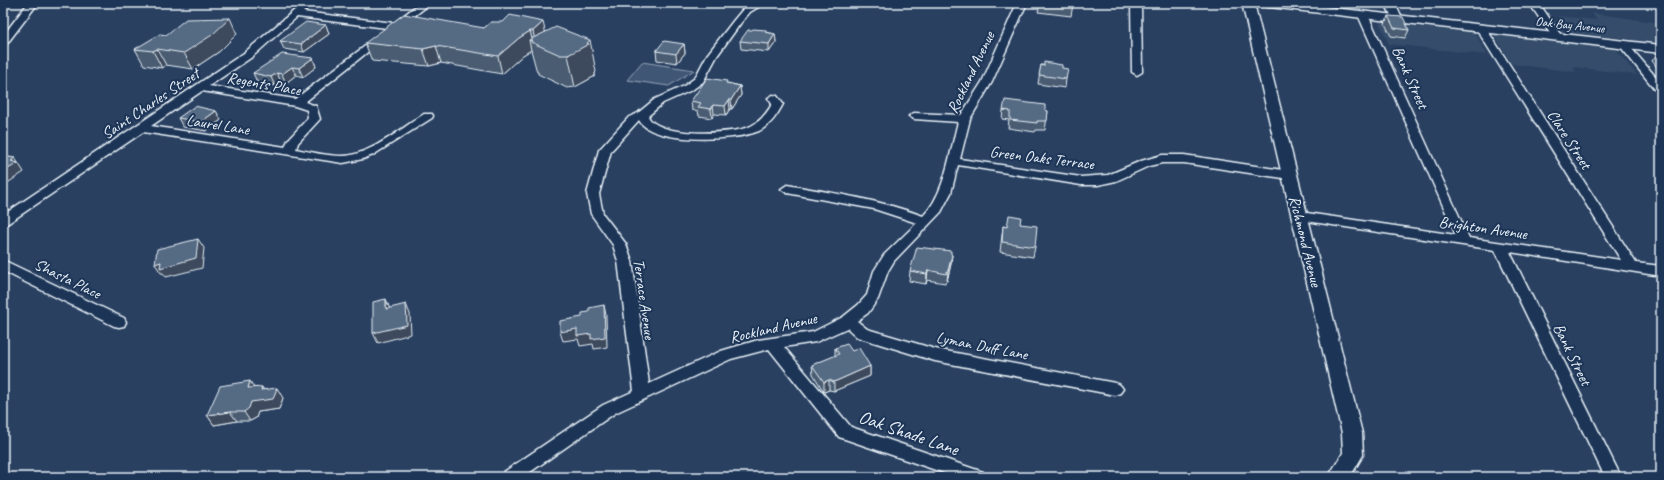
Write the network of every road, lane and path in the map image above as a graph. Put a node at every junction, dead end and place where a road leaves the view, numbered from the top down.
1 (33, 3) edge
2 (308, 3) edge
3 (426, 3) edge
4 (760, 3) edge
5 (1022, 3) edge
6 (1136, 3) edge
7 (1248, 3) edge
8 (1260, 3) edge
9 (1390, 3) edge
10 (1534, 3) edge
11 (296, 14) junction
12 (1364, 15) junction
13 (1397, 18) junction
14 (395, 26) junction
15 (1481, 28) junction
16 (1557, 37) junction
17 (3, 43) edge
18 (1623, 44) junction
19 (1661, 49) edge
20 (1137, 72) dead end
21 (201, 88) junction
22 (1661, 90) edge
23 (773, 98) dead end
24 (297, 103) junction
25 (642, 115) junction
26 (428, 116) dead end
27 (914, 116) dead end
28 (964, 119) junction
29 (141, 128) junction
30 (290, 151) junction
31 (953, 161) junction
32 (1289, 174) junction
33 (787, 189) dead end
34 (1300, 216) junction
35 (3, 221) edge
36 (926, 222) junction
37 (1465, 242) junction
38 (1500, 246) junction
39 (3, 265) edge
40 (1632, 267) junction
41 (1661, 271) edge
42 (848, 321) junction
43 (119, 322) dead end
44 (772, 343) junction
45 (1115, 389) dead end
46 (642, 393) junction
47 (510, 477) edge
48 (977, 477) edge
49 (1338, 477) edge
50 (1613, 477) edge

1 - 17 street
2 - 11 street, Saint Charles Street
3 - 14 street
4 - 25 street, Terrace Avenue
5 - 28 street, Rockland Avenue
6 - 20 street
7 - 32 main road, Richmond Avenue
8 - 12 main road, Oak Bay Avenue
9 - 13 street
10 - 16 street
11 - 14 street
11 - 21 street, Saint Charles Street
12 - 13 main road, Oak Bay Avenue
12 - 37 street, Bank Street
13 - 15 main road, Oak Bay Avenue
14 - 24 street
15 - 16 main road, Oak Bay Avenue
15 - 40 street, Clare Street
16 - 18 main road, Oak Bay Avenue
18 - 19 main road, Oak Bay Avenue
18 - 22 street
21 - 24 street, Regents Place
21 - 29 street, Saint Charles Street
23 - 25 street
24 - 30 street, Regents Place
25 - 46 street, Terrace Avenue
26 - 30 street
27 - 28 street
28 - 31 street, Rockland Avenue
29 - 30 street, Laurel Lane
29 - 35 street, Saint Charles Street
31 - 32 street, Green Oaks Terrace
31 - 36 street, Rockland Avenue
32 - 34 main road, Richmond Avenue
33 - 36 street
34 - 37 street, Brighton Avenue
34 - 49 main road, Richmond Avenue
36 - 42 street, Rockland Avenue
37 - 38 street, Brighton Avenue
38 - 40 street, Brighton Avenue
38 - 50 street, Bank Street
39 - 43 street, Shasta Place
40 - 41 street, Brighton Avenue
42 - 44 street, Rockland Avenue
42 - 45 street, Lyman Duff Lane
44 - 46 street, Rockland Avenue
44 - 48 street, Oak Shade Lane
46 - 47 street, Rockland Avenue

